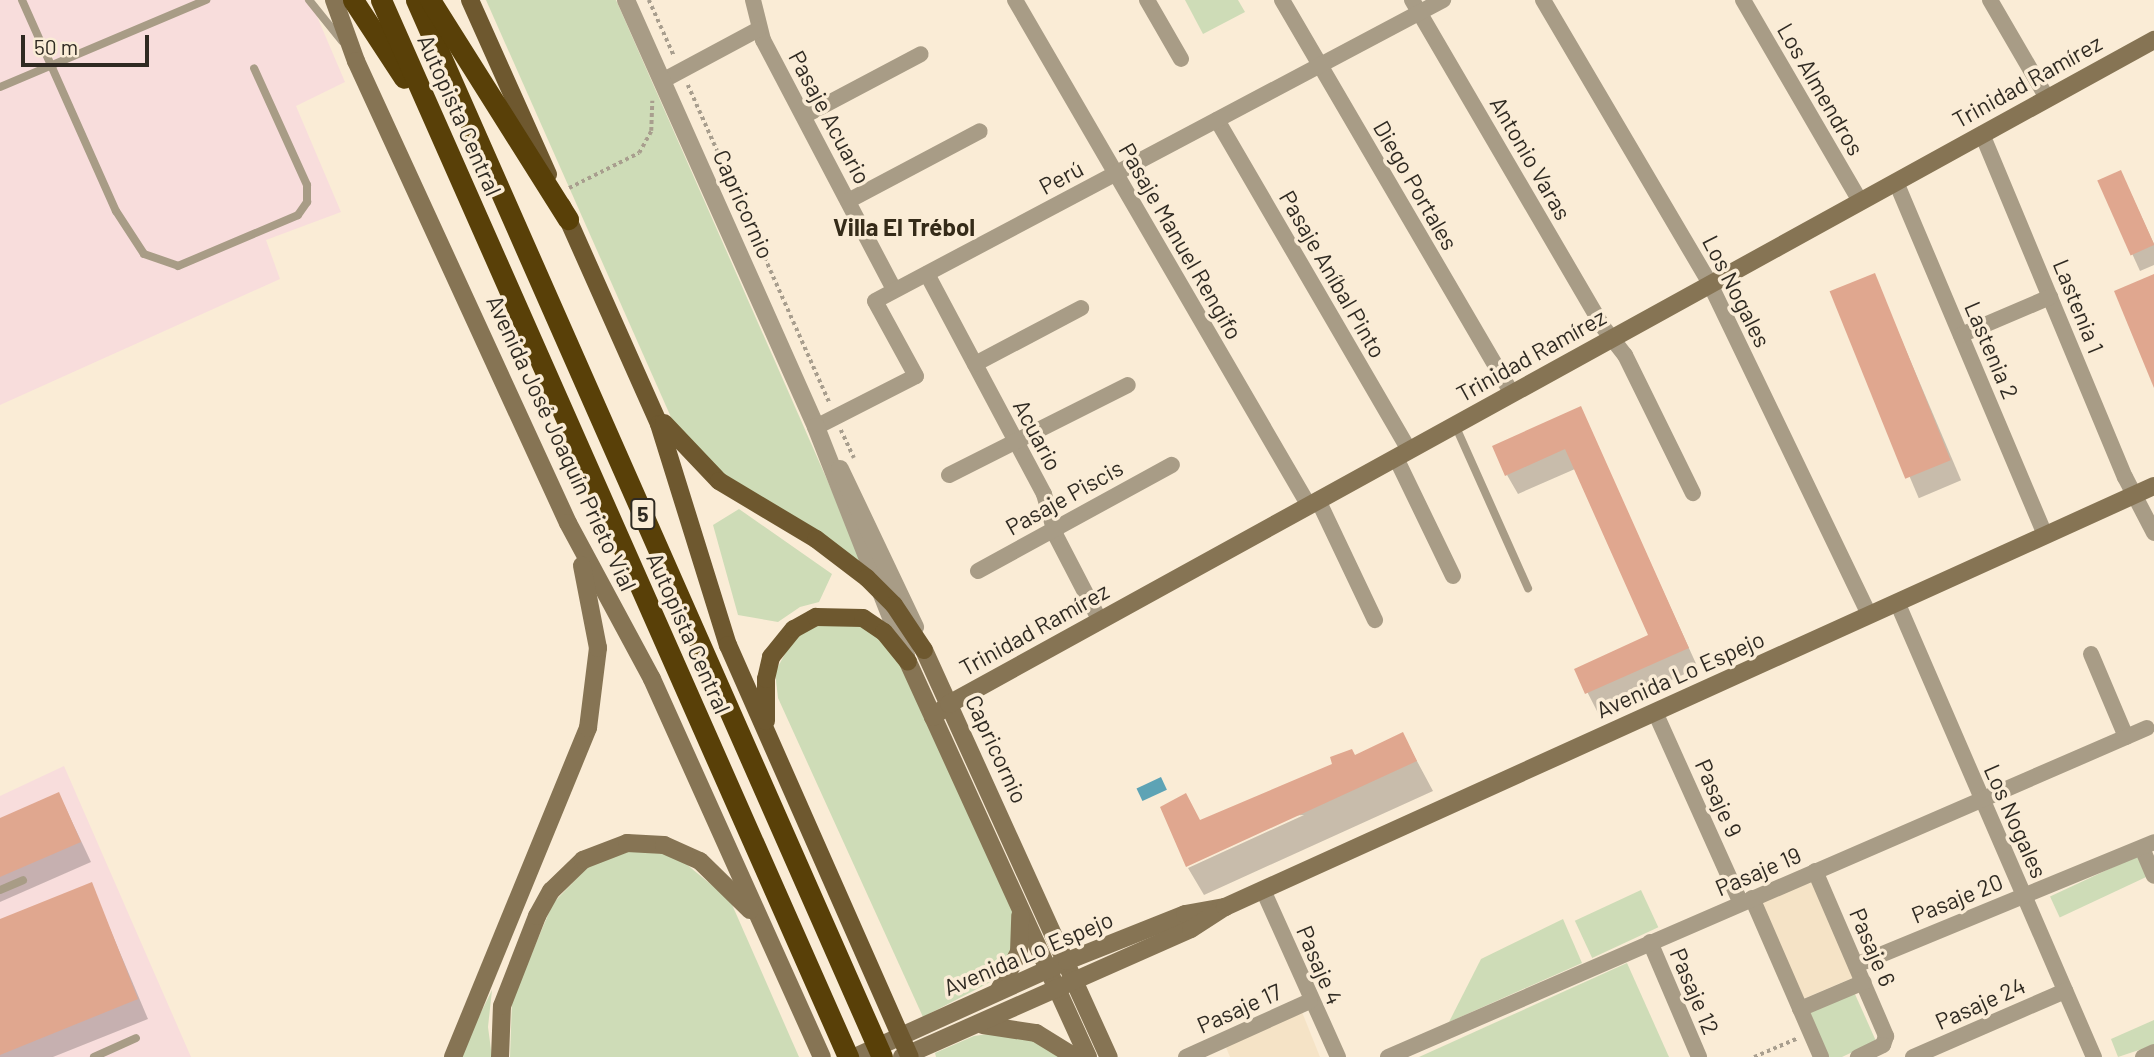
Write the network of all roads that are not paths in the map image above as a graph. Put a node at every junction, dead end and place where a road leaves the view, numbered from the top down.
1 (22, 0) edge
2 (206, 0) edge
3 (309, 0) edge
4 (334, 0) edge
5 (353, 0) edge
6 (381, 0) edge
7 (416, 0) edge
8 (430, 0) edge
9 (470, 0) edge
10 (626, 0) edge
11 (753, 0) edge
12 (1015, 0) edge
13 (1147, 0) edge
14 (1282, 0) edge
15 (1443, 0) edge
16 (1543, 0) edge
17 (1743, 0) edge
18 (1990, 0) edge
19 (1415, 6) edge
20 (759, 29) junction
21 (2154, 40) edge
22 (921, 54) dead end
23 (1181, 59) dead end
24 (356, 61) junction
25 (1320, 65) junction
26 (51, 67) junction
27 (254, 68) dead end
28 (662, 81) junction
29 (0, 87) edge
30 (2047, 98) junction
31 (804, 116) junction
32 (1217, 120) junction
33 (980, 131) dead end
34 (1982, 134) junction
35 (441, 136) junction
36 (1116, 174) junction
37 (1896, 182) junction
38 (848, 201) junction
39 (1860, 201) junction
40 (568, 219) junction
41 (927, 274) junction
42 (1710, 284) junction
43 (894, 289) junction
44 (2050, 297) junction
45 (1081, 308) dead end
46 (1961, 335) junction
47 (1612, 338) junction
48 (975, 364) junction
49 (1128, 385) dead end
50 (1512, 393) junction
51 (648, 397) junction
52 (1455, 425) junction
53 (817, 427) junction
54 (1016, 442) junction
55 (1402, 454) junction
56 (1172, 465) dead end
57 (949, 475) dead end
58 (2154, 486) edge
59 (1693, 493) dead end
60 (2137, 493) junction
61 (1313, 503) junction
62 (568, 523) junction
63 (1053, 527) junction
64 (2154, 533) edge
65 (2045, 535) junction
66 (978, 571) dead end
67 (1453, 576) dead end
68 (1528, 588) dead end
69 (883, 592) junction
70 (1897, 602) junction
71 (1869, 615) junction
72 (1375, 620) dead end
73 (1100, 621) junction
74 (924, 650) junction
75 (2091, 654) dead end
76 (908, 662) junction
77 (949, 704) junction
78 (1656, 712) junction
79 (933, 717) junction
80 (2147, 728) dead end
81 (2126, 737) junction
82 (771, 742) junction
83 (1982, 800) junction
84 (2148, 845) edge
85 (1815, 871) junction
86 (2154, 876) edge
87 (23, 880) dead end
88 (0, 890) edge
89 (1263, 890) junction
90 (2024, 896) junction
91 (1747, 900) junction
92 (1019, 905) junction
93 (1225, 907) junction
94 (763, 926) junction
95 (1650, 942) junction
96 (1067, 961) junction
97 (1856, 965) junction
98 (1049, 970) junction
99 (1075, 982) junction
100 (1864, 982) junction
101 (999, 990) junction
102 (1057, 990) junction
103 (2065, 991) junction
104 (1311, 1001) junction
105 (1800, 1009) junction
106 (969, 1027) junction
107 (136, 1038) dead end
108 (848, 1052) edge
109 (2154, 1052) edge
110 (820, 1054) edge
111 (94, 1057) edge
112 (453, 1057) edge
113 (500, 1057) edge
114 (882, 1057) edge
115 (902, 1057) edge
116 (909, 1057) edge
117 (1075, 1057) edge
118 (1088, 1057) edge
119 (1109, 1057) edge
120 (1186, 1057) edge
121 (1338, 1057) edge
122 (1388, 1057) edge
123 (1699, 1057) edge
124 (1821, 1057) edge
125 (1858, 1057) edge
126 (1913, 1057) edge
127 (2094, 1057) edge
128 (2143, 1057) edge

1 - 26 lane
2 - 26 lane
3 - 24 lane
4 - 24 main road, Avenida José Joaquín Prieto Vial
5 - 35 highway
6 - 35 highway, Autopista Central / 5
7 - 114 highway, Autopista Central / 5
8 - 40 highway
9 - 40 main road
10 - 28 street, Capricornio
11 - 20 street, Pasaje Acuario
12 - 36 street, Pasaje Manuel Rengifo
13 - 23 street
14 - 25 street, Diego Portales
15 - 19 street, Perú
16 - 42 street, Los Nogales
17 - 39 street, Los Almendros
18 - 30 street
19 - 25 street, Perú
19 - 47 street, Antonio Varas
20 - 28 street
20 - 31 street, Pasaje Acuario
21 - 30 main road, Trinidad Ramírez
22 - 31 street
24 - 62 main road, Avenida José Joaquín Prieto Vial
25 - 32 street, Perú
25 - 50 street, Diego Portales
26 - 27 lane
26 - 29 lane
28 - 53 street, Capricornio
30 - 34 main road, Trinidad Ramírez
31 - 38 street, Pasaje Acuario
32 - 36 street, Perú
32 - 55 street, Pasaje Aníbal Pinto
33 - 38 street
34 - 37 main road, Trinidad Ramírez
34 - 44 street, Lastenia 1
35 - 108 highway, Autopista Central / 5
36 - 41 street, Perú
36 - 61 street, Pasaje Manuel Rengifo
37 - 39 main road, Trinidad Ramírez
37 - 46 street, Lastenia 2
38 - 43 street, Pasaje Acuario
39 - 42 main road, Trinidad Ramírez
40 - 51 main road
41 - 43 street, Perú
41 - 48 street, Acuario
42 - 47 main road, Trinidad Ramírez
42 - 71 street, Los Nogales
43 - 53 street
44 - 46 street
44 - 60 street, Lastenia 1
45 - 48 street
46 - 65 street, Lastenia 2
47 - 50 main road, Trinidad Ramírez
47 - 59 street, Antonio Varas
48 - 54 street, Acuario
49 - 54 street
50 - 52 main road, Trinidad Ramírez
51 - 69 main road
51 - 82 main road
52 - 55 main road, Trinidad Ramírez
52 - 68 lane
53 - 69 street, Capricornio
53 - 74 street, Capricornio
54 - 57 street
54 - 63 street, Acuario
55 - 61 main road, Trinidad Ramírez
55 - 67 street, Pasaje Aníbal Pinto
56 - 63 street, Pasaje Piscis
58 - 60 main road, Avenida Lo Espejo
60 - 64 street, Lastenia 1
60 - 65 main road, Avenida Lo Espejo
61 - 72 street, Pasaje Manuel Rengifo
61 - 73 main road, Trinidad Ramírez
62 - 94 main road, Avenida José Joaquín Prieto Vial
62 - 112 main road
63 - 66 street, Pasaje Piscis
63 - 73 street, Acuario
65 - 70 main road, Avenida Lo Espejo
69 - 74 main road
69 - 76 street, Capricornio
70 - 71 main road, Avenida Lo Espejo
70 - 83 street, Los Nogales
71 - 78 main road, Avenida Lo Espejo
73 - 77 main road, Trinidad Ramírez
74 - 77 main road, Capricornio
75 - 81 street
76 - 79 main road, Capricornio
76 - 82 main road
77 - 79 main road, Trinidad Ramírez
77 - 96 main road, Capricornio
78 - 89 main road, Avenida Lo Espejo
78 - 91 street, Pasaje 9
79 - 92 main road, Capricornio
80 - 81 street, Pasaje 19
81 - 83 street, Pasaje 19
82 - 116 main road
83 - 85 street, Pasaje 19
83 - 90 street, Los Nogales
84 - 86 street
84 - 90 street, Pasaje 20
85 - 91 street, Pasaje 19
85 - 97 street, Pasaje 6
87 - 88 lane
89 - 93 main road, Avenida Lo Espejo
89 - 104 street, Pasaje 4
90 - 97 street, Pasaje 20
90 - 103 street, Los Nogales
91 - 95 street, Pasaje 19
91 - 105 street, Pasaje 9
92 - 98 main road, Capricornio
92 - 101 main road
93 - 96 main road, Avenida Lo Espejo
93 - 99 main road, Avenida Lo Espejo
94 - 110 main road, Avenida José Joaquín Prieto Vial
94 - 113 main road
95 - 122 street, Pasaje 19
95 - 123 street, Pasaje 12
96 - 98 main road, Avenida Lo Espejo
96 - 99 main road, Capricornio
97 - 100 street, Pasaje 6
98 - 101 main road, Avenida Lo Espejo
98 - 102 main road, Capricornio
99 - 102 main road, Avenida Lo Espejo
99 - 119 main road, Capricornio
100 - 105 street
100 - 125 street, Pasaje 6
101 - 108 main road, Avenida Lo Espejo
102 - 106 main road, Avenida Lo Espejo
102 - 118 main road, Capricornio
103 - 126 street, Pasaje 24
103 - 127 street, Los Nogales
104 - 120 street, Pasaje 17
104 - 121 street, Pasaje 4
105 - 124 street, Pasaje 9
106 - 115 main road, Avenida Lo Espejo
106 - 117 main road
107 - 111 lane
109 - 128 street

